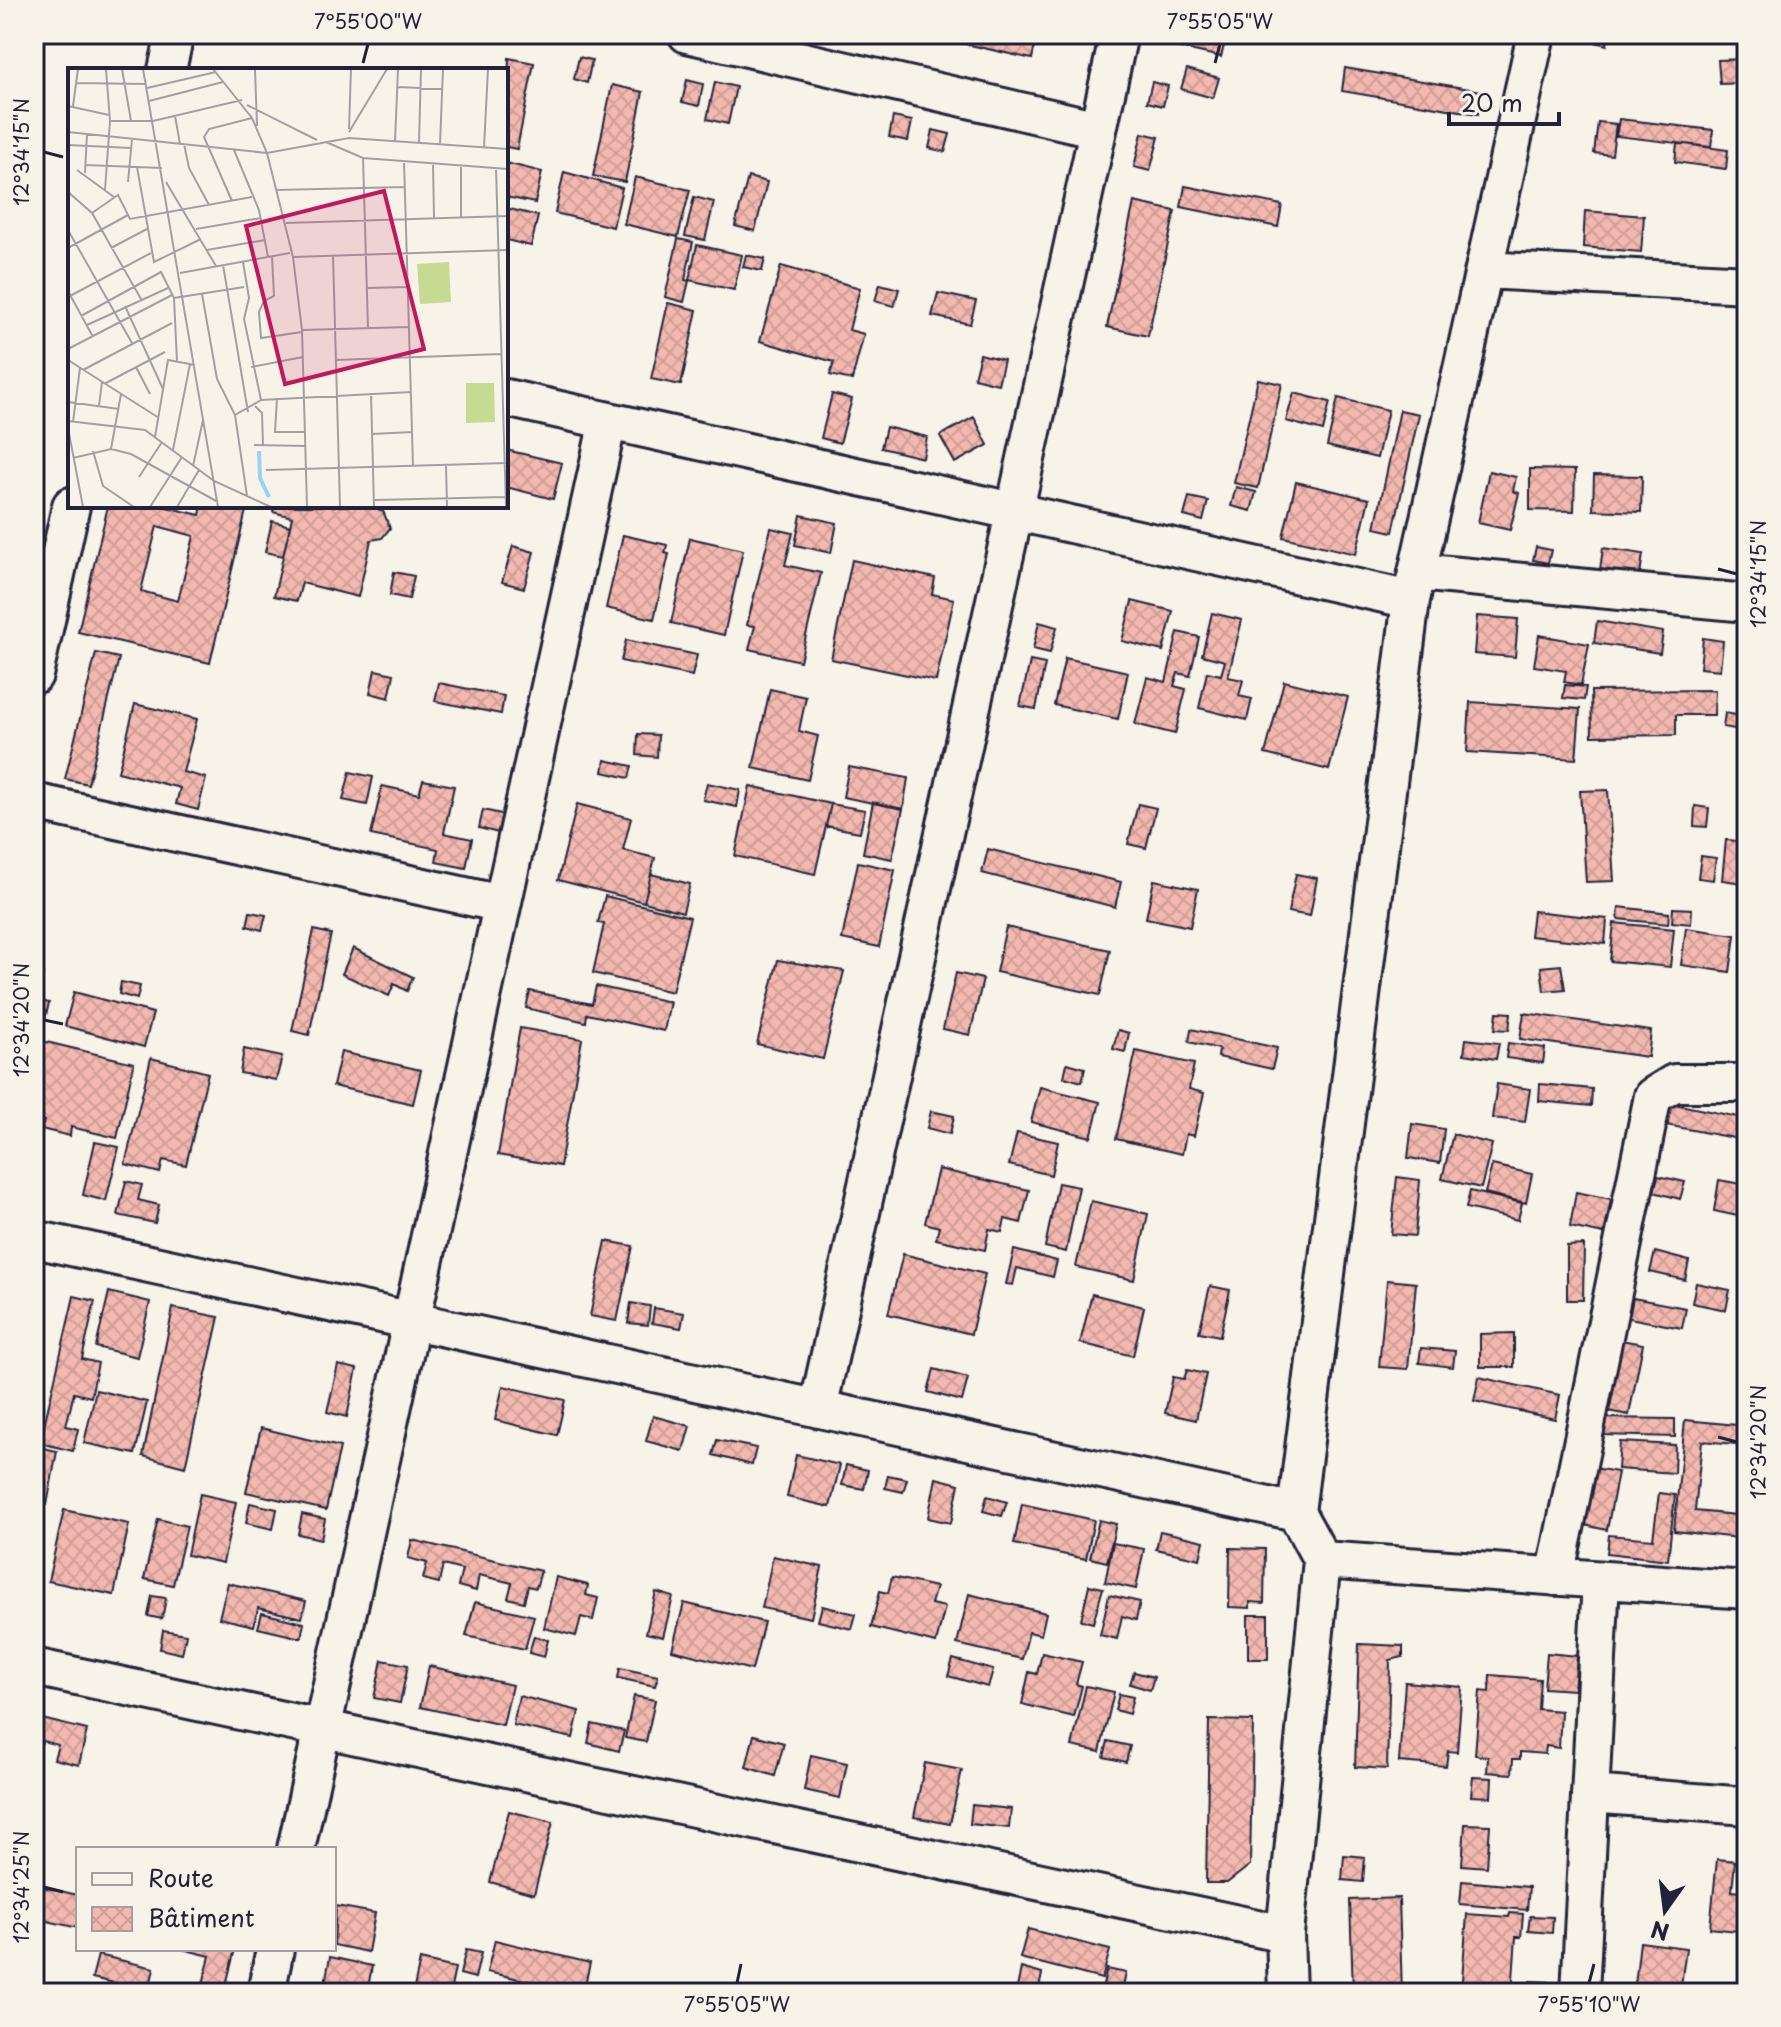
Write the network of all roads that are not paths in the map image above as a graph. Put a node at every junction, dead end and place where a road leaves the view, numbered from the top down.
1 (175, 34) edge
2 (687, 34) edge
3 (1119, 34) edge
4 (1536, 34) edge
5 (167, 68) edge
6 (1098, 129) junction
7 (1484, 270) junction
8 (1747, 284) edge
9 (508, 398) edge
10 (608, 421) junction
11 (71, 508) edge
12 (1015, 511) junction
13 (1414, 586) junction
14 (1747, 603) edge
15 (34, 675) edge
16 (34, 802) edge
17 (502, 904) junction
18 (1747, 1083) edge
19 (34, 1239) edge
20 (411, 1320) junction
21 (818, 1409) junction
22 (1296, 1512) junction
23 (1322, 1560) junction
24 (1555, 1577) junction
25 (1601, 1580) junction
26 (1747, 1590) edge
27 (34, 1667) edge
28 (322, 1728) junction
29 (1590, 1794) junction
30 (1747, 1806) edge
31 (296, 1847) edge
32 (1285, 1934) junction
33 (275, 1951) edge
34 (266, 1993) edge
35 (1287, 1993) edge
36 (1580, 1993) edge

1 - 5 street
2 - 6 street
3 - 6 street
4 - 7 street
6 - 12 street
7 - 8 street
7 - 13 street
9 - 10 street
10 - 12 street
10 - 17 street
11 - 15 street
12 - 13 street
12 - 21 street
13 - 14 street
13 - 22 street
16 - 17 street
17 - 20 street
18 - 24 street
19 - 20 street
20 - 21 street
20 - 28 street
21 - 22 street
22 - 23 street
23 - 24 street
23 - 32 street
24 - 25 street
25 - 26 street
25 - 29 street
27 - 28 street
28 - 31 street
28 - 32 street
29 - 30 street
29 - 36 street
32 - 35 street
33 - 34 street

